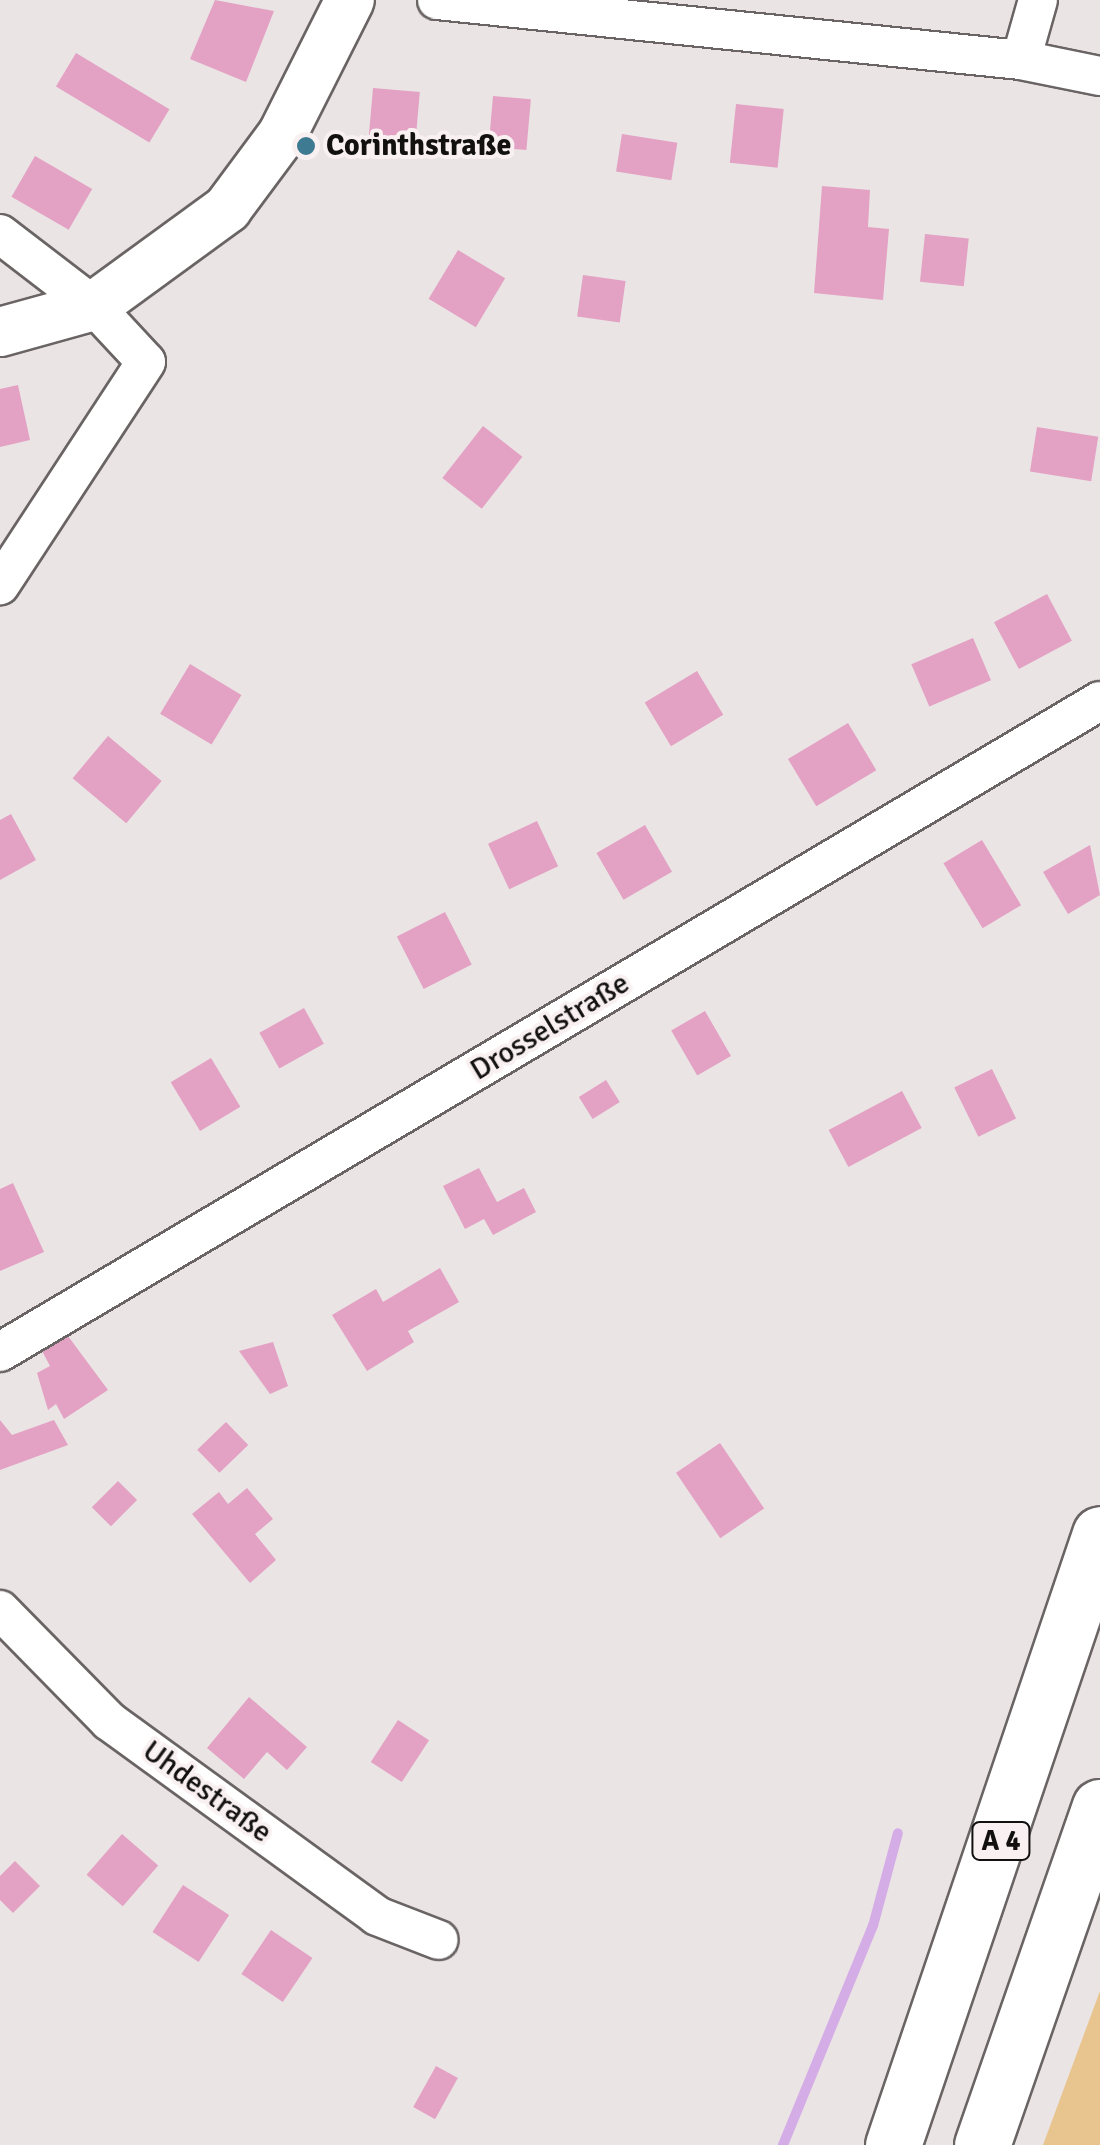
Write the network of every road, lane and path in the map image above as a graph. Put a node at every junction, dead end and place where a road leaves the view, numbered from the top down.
1 (350, 0) edge
2 (436, 0) edge
3 (1038, 0) edge
4 (1021, 60) junction
5 (1100, 76) edge
6 (0, 234) edge
7 (94, 306) junction
8 (0, 332) edge
9 (0, 585) edge
10 (1100, 701) edge
11 (0, 1352) edge
12 (1100, 1534) edge
13 (0, 1610) edge
14 (1100, 1807) edge
15 (438, 1940) dead end
16 (893, 2145) edge
17 (982, 2145) edge

1 - 7 street
2 - 4 street
3 - 4 street
4 - 5 street
6 - 7 street
7 - 8 street
7 - 9 street
10 - 11 street, Drosselstraße
12 - 16 highway, A 4
13 - 15 street, Uhdestraße
14 - 17 highway

